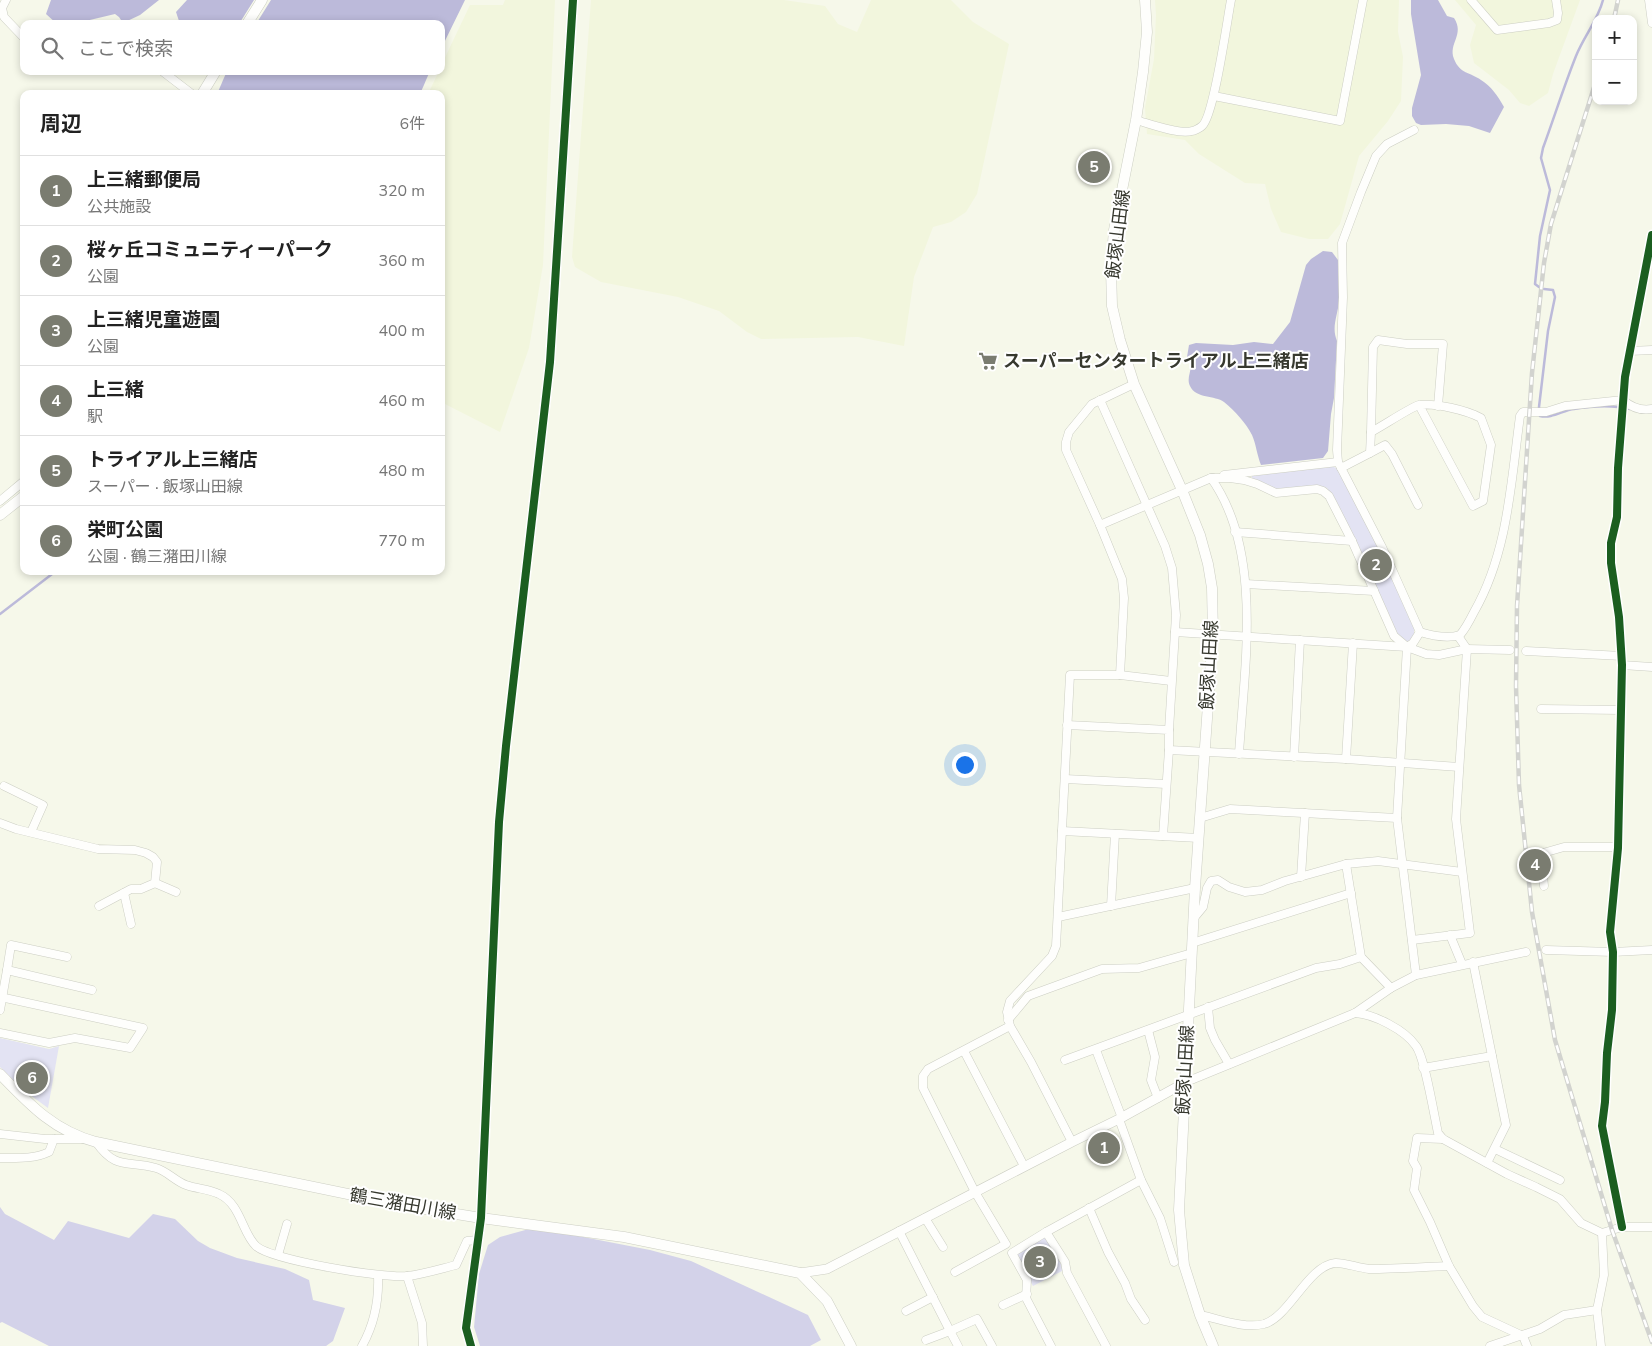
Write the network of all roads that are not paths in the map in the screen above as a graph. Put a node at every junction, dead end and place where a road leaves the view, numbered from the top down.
1 (6, 0) edge
2 (262, 0) edge
3 (573, 0) edge
4 (1145, 0) edge
5 (1231, 0) edge
6 (1362, 0) edge
7 (1471, 0) edge
8 (1556, 0) edge
9 (1649, 0) edge
10 (250, 20) edge
11 (1652, 23) edge
12 (20, 34) edge
13 (167, 75) edge
14 (214, 75) edge
15 (187, 90) edge
16 (204, 90) edge
17 (1214, 96) junction
18 (1136, 120) junction
19 (1414, 130) dead end
20 (1652, 235) edge
21 (1630, 350) junction
22 (1652, 350) edge
23 (1134, 384) junction
24 (1100, 400) junction
25 (1418, 405) junction
26 (1622, 405) junction
27 (1438, 406) junction
28 (1652, 409) edge
29 (1371, 432) junction
30 (1370, 453) junction
31 (1339, 465) junction
32 (1211, 478) junction
33 (20, 484) edge
34 (1182, 490) junction
35 (20, 499) edge
36 (0, 501) edge
37 (1418, 505) dead end
38 (1147, 506) junction
39 (0, 515) edge
40 (1100, 525) junction
41 (1235, 532) junction
42 (1352, 541) junction
43 (1246, 584) junction
44 (1374, 591) junction
45 (1175, 632) junction
46 (1420, 632) junction
47 (1212, 634) junction
48 (1247, 636) junction
49 (1458, 636) junction
50 (1300, 640) junction
51 (1352, 643) junction
52 (1407, 647) junction
53 (1466, 648) junction
54 (1510, 650) dead end
55 (1526, 651) dead end
56 (1622, 656) junction
57 (1622, 665) junction
58 (1652, 667) edge
59 (1120, 676) junction
60 (1171, 681) junction
61 (1541, 709) dead end
62 (1621, 710) junction
63 (1067, 725) junction
64 (1169, 730) junction
65 (1169, 750) junction
66 (1204, 752) junction
67 (1239, 754) junction
68 (1294, 757) junction
69 (1346, 759) junction
70 (1401, 763) junction
71 (1459, 767) junction
72 (1065, 778) junction
73 (1166, 784) junction
74 (4, 786) dead end
75 (1305, 813) junction
76 (1200, 818) junction
77 (1397, 818) junction
78 (0, 823) edge
79 (1062, 831) junction
80 (31, 832) junction
81 (1115, 834) junction
82 (1163, 836) junction
83 (1199, 838) junction
84 (1618, 846) junction
85 (1346, 864) junction
86 (1403, 864) junction
87 (1462, 872) junction
88 (1301, 876) junction
89 (155, 883) junction
90 (1544, 886) dead end
91 (1195, 888) junction
92 (176, 892) dead end
93 (124, 893) junction
94 (1351, 893) junction
95 (99, 906) dead end
96 (1112, 906) junction
97 (1058, 917) junction
98 (1193, 919) junction
99 (131, 924) dead end
100 (1450, 935) junction
101 (1412, 940) junction
102 (1192, 948) junction
103 (1546, 950) dead end
104 (1652, 950) edge
105 (1526, 952) dead end
106 (1613, 952) junction
107 (67, 957) dead end
108 (1361, 957) junction
109 (1473, 962) junction
110 (1462, 964) junction
111 (7, 970) junction
112 (1416, 975) junction
113 (1391, 988) junction
114 (92, 990) dead end
115 (1, 998) edge
116 (1208, 1007) junction
117 (0, 1010) edge
118 (1355, 1013) junction
119 (1188, 1014) junction
120 (1009, 1023) junction
121 (1148, 1030) junction
122 (0, 1032) edge
123 (1096, 1050) junction
124 (964, 1051) junction
125 (1492, 1056) junction
126 (1065, 1060) dead end
127 (1230, 1064) junction
128 (1423, 1068) junction
129 (0, 1074) edge
130 (1186, 1082) junction
131 (1158, 1098) junction
132 (1121, 1119) junction
133 (0, 1134) edge
134 (1443, 1138) junction
135 (54, 1139) junction
136 (84, 1139) junction
137 (96, 1142) junction
138 (1072, 1142) junction
139 (1495, 1149) junction
140 (1, 1158) edge
141 (1487, 1163) junction
142 (1024, 1166) junction
143 (1141, 1180) junction
144 (1560, 1180) dead end
145 (975, 1192) junction
146 (1089, 1208) junction
147 (481, 1218) junction
148 (925, 1218) junction
149 (287, 1224) dead end
150 (1622, 1227) junction
151 (1652, 1227) edge
152 (899, 1232) junction
153 (1046, 1232) junction
154 (1602, 1233) junction
155 (477, 1240) junction
156 (943, 1247) dead end
157 (278, 1255) junction
158 (1174, 1262) dead end
159 (1448, 1266) junction
160 (955, 1272) dead end
161 (800, 1273) junction
162 (378, 1276) junction
163 (407, 1276) junction
164 (1027, 1294) junction
165 (933, 1297) junction
166 (1003, 1305) dead end
167 (906, 1310) dead end
168 (1597, 1310) junction
169 (1200, 1315) junction
170 (1146, 1320) dead end
171 (950, 1331) junction
172 (1523, 1336) junction
173 (926, 1340) dead end
174 (362, 1346) edge
175 (423, 1346) edge
176 (470, 1346) edge
177 (851, 1346) edge
178 (958, 1346) edge
179 (992, 1346) edge
180 (1051, 1346) edge
181 (1106, 1346) edge
182 (1213, 1346) edge
183 (1490, 1346) edge
184 (1527, 1346) edge
185 (1601, 1346) edge

1 - 12 street
2 - 10 main road
3 - 147 street
4 - 18 main road, 飯塚山田線
5 - 17 street
6 - 17 street
7 - 8 street
9 - 11 street
13 - 15 street
14 - 16 main road
17 - 18 street
18 - 23 main road, 飯塚山田線
19 - 31 street
20 - 21 street
21 - 22 street
21 - 26 street
23 - 24 street
23 - 34 main road, 飯塚山田線
24 - 38 street
24 - 40 street
25 - 27 street
25 - 27 street
25 - 29 street
26 - 28 street
26 - 49 street
26 - 56 street
27 - 29 street
29 - 30 street
30 - 31 street
30 - 37 street
31 - 32 street
31 - 46 street
32 - 34 street
32 - 41 street
32 - 42 street
33 - 36 street
34 - 38 street
34 - 47 main road, 飯塚山田線
35 - 39 main road
38 - 40 street
38 - 45 street
40 - 59 street
41 - 42 street
41 - 43 street
42 - 44 street
43 - 44 street
43 - 48 street
44 - 52 street
45 - 47 street
45 - 60 street
46 - 49 street
46 - 52 street
47 - 48 street
47 - 66 main road, 飯塚山田線
48 - 50 street
48 - 67 street
49 - 53 street
50 - 51 street
50 - 68 street
51 - 52 street
51 - 69 street
52 - 53 street
52 - 70 street
53 - 54 street
53 - 71 street
55 - 56 street
56 - 57 street
57 - 58 street
57 - 62 street
59 - 60 street
59 - 63 street
60 - 64 street
61 - 62 street
62 - 84 street
63 - 64 street
63 - 72 street
64 - 65 street
65 - 66 street
65 - 73 street
66 - 67 street
66 - 76 main road, 飯塚山田線
67 - 68 street
68 - 69 street
69 - 70 street
70 - 71 street
70 - 77 street
71 - 87 street
72 - 73 street
72 - 79 street
73 - 82 street
74 - 80 street
75 - 76 street
75 - 77 street
75 - 88 street
76 - 83 main road, 飯塚山田線
77 - 86 street
78 - 80 street
79 - 81 street
79 - 97 street
80 - 89 street
81 - 82 street
81 - 96 street
82 - 83 street
83 - 91 main road, 飯塚山田線
84 - 90 street
84 - 106 street
85 - 86 street
85 - 88 street
85 - 94 street
86 - 87 street
86 - 101 street
87 - 100 street
88 - 98 street
89 - 92 street
89 - 93 street
91 - 96 street
91 - 98 main road, 飯塚山田線
93 - 95 street
93 - 99 street
94 - 102 street
94 - 108 street
96 - 97 street
97 - 120 street
98 - 102 main road, 飯塚山田線
100 - 101 street
100 - 110 street
101 - 112 street
102 - 119 main road, 飯塚山田線
102 - 120 street
103 - 106 street
104 - 106 street
105 - 109 street
106 - 150 street
107 - 111 street
108 - 113 street
108 - 116 street
109 - 110 street
109 - 125 street
110 - 112 street
111 - 114 street
111 - 115 street
112 - 113 street
113 - 118 street
115 - 117 street
115 - 122 street
116 - 119 street
116 - 127 street
118 - 127 street
118 - 128 street
119 - 121 street
119 - 130 main road, 飯塚山田線
120 - 124 street
120 - 138 street
121 - 123 street
121 - 131 street
123 - 126 street
123 - 132 street
124 - 142 street
124 - 145 street
125 - 128 street
125 - 139 street
127 - 130 street
128 - 134 street
129 - 136 main road, 鶴三潴田川線
130 - 131 street
130 - 169 main road, 飯塚山田線
131 - 132 street
132 - 138 street
132 - 143 street
133 - 135 street
134 - 141 street
134 - 159 street
135 - 136 street
135 - 140 street
136 - 137 main road, 鶴三潴田川線
137 - 147 main road, 鶴三潴田川線
137 - 157 street
138 - 142 street
139 - 141 street
139 - 144 street
141 - 154 street
142 - 145 street
143 - 146 street
143 - 158 street
145 - 148 street
145 - 160 street
146 - 153 street
146 - 170 street
147 - 155 street
147 - 161 main road, 鶴三潴田川線
148 - 152 street
148 - 156 street
149 - 157 street
150 - 151 street
150 - 154 street
152 - 161 street
152 - 165 street
153 - 164 street
153 - 181 street
154 - 168 street
155 - 163 street
155 - 176 street
157 - 162 street
159 - 169 street
159 - 172 street
161 - 177 main road
162 - 163 street
162 - 174 street
163 - 175 street
164 - 166 street
164 - 180 street
165 - 167 street
165 - 171 street
168 - 172 street
168 - 185 street
169 - 182 main road, 飯塚山田線
171 - 173 street
171 - 178 street
171 - 179 street
172 - 183 street
172 - 184 street

